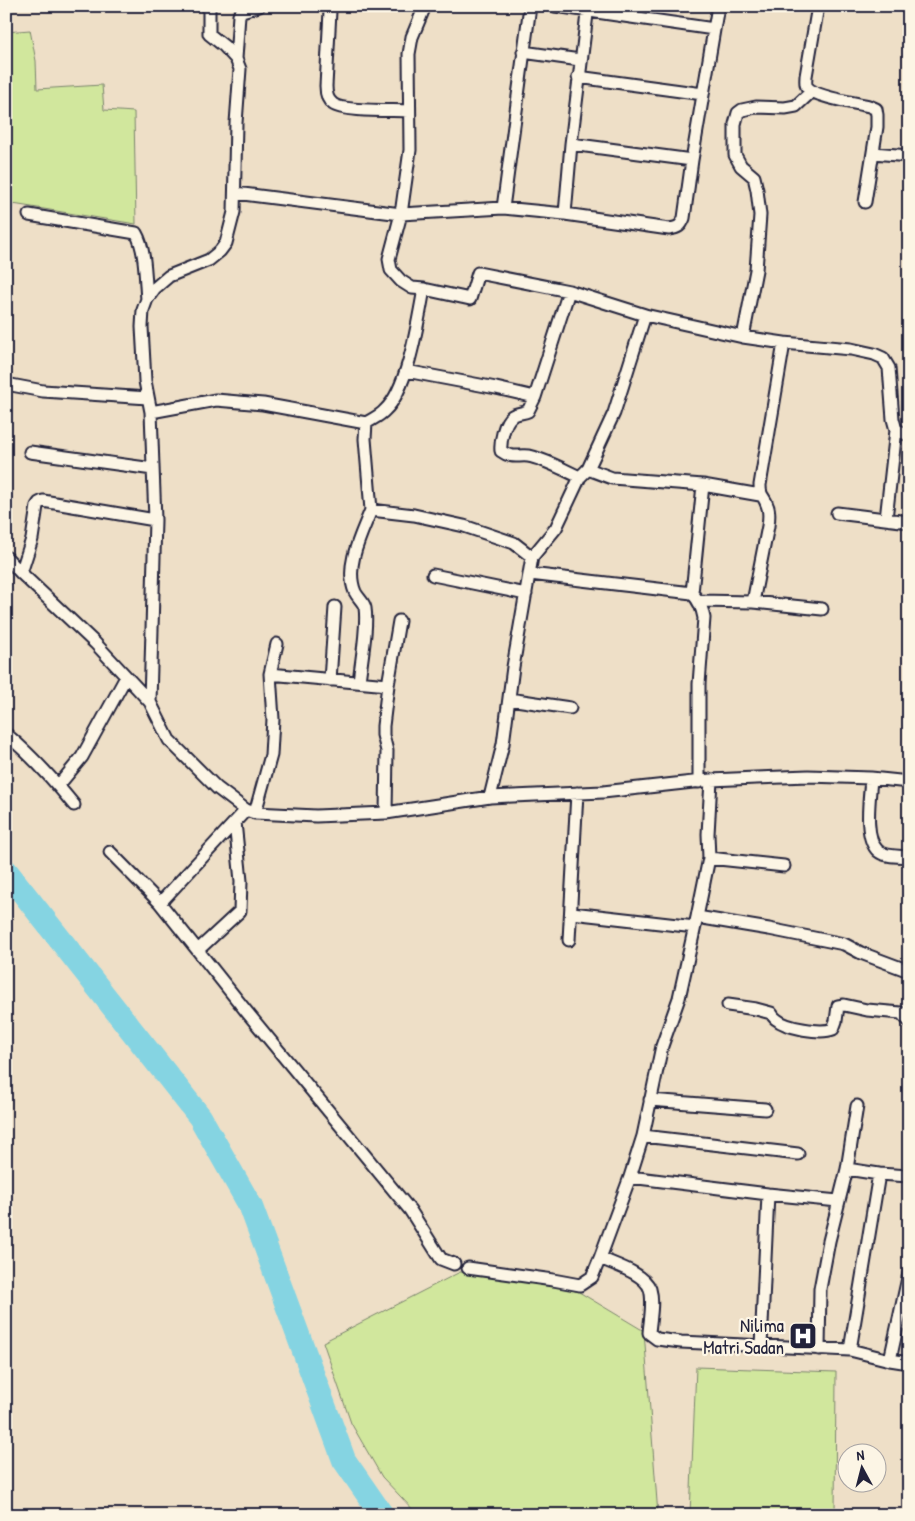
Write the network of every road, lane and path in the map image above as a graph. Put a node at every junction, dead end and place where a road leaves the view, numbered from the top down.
1 (209, 6) edge
2 (259, 6) edge
3 (425, 6) edge
4 (530, 6) edge
5 (555, 6) edge
6 (718, 6) edge
7 (818, 6) edge
8 (587, 8) edge
9 (330, 11) dead end
10 (714, 29) junction
11 (523, 52) junction
12 (236, 59) junction
13 (580, 60) junction
14 (578, 77) junction
15 (812, 91) junction
16 (703, 94) junction
17 (409, 111) junction
18 (571, 144) junction
19 (873, 154) junction
20 (909, 156) edge
21 (692, 160) junction
22 (234, 193) junction
23 (865, 202) dead end
24 (502, 208) junction
25 (401, 214) junction
26 (565, 214) junction
27 (30, 215) dead end
28 (424, 289) junction
29 (569, 291) junction
30 (147, 299) junction
31 (645, 314) junction
32 (742, 337) junction
33 (784, 343) junction
34 (406, 372) junction
35 (6, 384) edge
36 (535, 397) junction
37 (148, 398) junction
38 (151, 412) junction
39 (366, 423) junction
40 (896, 430) junction
41 (909, 435) edge
42 (30, 452) dead end
43 (153, 469) junction
44 (584, 473) junction
45 (703, 485) junction
46 (760, 495) junction
47 (371, 510) junction
48 (837, 513) dead end
49 (886, 518) junction
50 (155, 520) junction
51 (909, 522) edge
52 (6, 557) edge
53 (532, 557) junction
54 (21, 573) junction
55 (530, 574) junction
56 (432, 575) dead end
57 (526, 594) junction
58 (696, 597) junction
59 (753, 602) junction
60 (335, 607) dead end
61 (822, 609) dead end
62 (399, 621) dead end
63 (277, 644) dead end
64 (270, 674) junction
65 (126, 677) junction
66 (330, 680) junction
67 (359, 682) junction
68 (388, 685) junction
69 (509, 699) junction
70 (150, 702) junction
71 (570, 708) dead end
72 (6, 734) edge
73 (871, 778) junction
74 (711, 780) junction
75 (699, 782) junction
76 (909, 782) edge
77 (58, 786) junction
78 (577, 793) junction
79 (490, 797) junction
80 (74, 805) dead end
81 (251, 811) junction
82 (386, 813) junction
83 (235, 822) junction
84 (110, 852) dead end
85 (909, 857) edge
86 (709, 858) junction
87 (784, 866) dead end
88 (160, 903) junction
89 (572, 913) junction
90 (696, 922) junction
91 (570, 940) dead end
92 (198, 950) junction
93 (909, 971) edge
94 (728, 1005) dead end
95 (909, 1021) edge
96 (650, 1100) junction
97 (857, 1106) dead end
98 (765, 1109) dead end
99 (643, 1136) junction
100 (798, 1154) dead end
101 (847, 1169) junction
102 (879, 1174) junction
103 (630, 1176) junction
104 (909, 1176) edge
105 (768, 1194) junction
106 (838, 1201) junction
107 (600, 1258) junction
108 (454, 1264) dead end
109 (468, 1268) dead end
110 (909, 1273) edge
111 (761, 1346) junction
112 (819, 1349) junction
113 (850, 1350) junction
114 (890, 1360) junction
115 (909, 1363) edge

1 - 12 street
2 - 12 street
3 - 17 street
4 - 11 street
5 - 8 street
6 - 10 street
7 - 15 street
8 - 10 street
8 - 13 street
9 - 17 street
10 - 16 street
11 - 13 street
11 - 24 street
12 - 22 street
13 - 14 street
14 - 16 street
14 - 18 street
15 - 19 street
15 - 32 street
16 - 21 street
17 - 25 street
18 - 21 street
18 - 26 street
19 - 20 street
19 - 23 street
21 - 26 street
22 - 25 street
22 - 30 street
24 - 25 street
24 - 26 street
25 - 28 street
27 - 30 street
28 - 29 street
28 - 34 street
29 - 31 street
29 - 36 street
30 - 37 street
31 - 32 street
31 - 44 street
32 - 33 street
33 - 40 street
33 - 46 street
34 - 36 street
34 - 39 street
35 - 37 street
36 - 44 street
37 - 38 street
38 - 39 street
38 - 43 street
39 - 47 street
40 - 41 street
40 - 49 street
42 - 43 street
43 - 50 street
44 - 45 street
44 - 53 street
45 - 46 street
45 - 58 street
46 - 59 street
47 - 53 street
47 - 67 street
48 - 49 street
49 - 51 street
50 - 54 street
50 - 70 street
52 - 54 street
53 - 55 street
54 - 65 street
55 - 57 street
55 - 58 street
56 - 57 street
57 - 69 street
58 - 59 street
58 - 75 street
59 - 61 street
60 - 66 street
62 - 68 street
63 - 64 street
64 - 66 street
64 - 81 street
65 - 70 street
65 - 77 street
66 - 67 street
67 - 68 street
68 - 82 street
69 - 71 street
69 - 79 street
70 - 81 street
72 - 77 street
73 - 74 street
73 - 76 street
73 - 85 street
74 - 75 street
74 - 86 street
75 - 78 street
77 - 80 street
78 - 79 street
78 - 89 street
79 - 82 street
81 - 82 street
81 - 83 street
83 - 88 street
83 - 92 street
84 - 88 street
86 - 87 street
86 - 90 street
88 - 92 street
89 - 90 street
89 - 91 street
90 - 93 street
90 - 96 street
92 - 108 street
94 - 95 street
96 - 98 street
96 - 99 street
97 - 101 street
99 - 100 street
99 - 103 street
101 - 102 street
101 - 106 street
102 - 104 street
102 - 113 street
103 - 105 street
103 - 107 street
105 - 106 street
105 - 111 street
106 - 112 street
107 - 109 street
107 - 111 street
110 - 114 street
111 - 112 street
112 - 113 street
113 - 114 street
114 - 115 street

